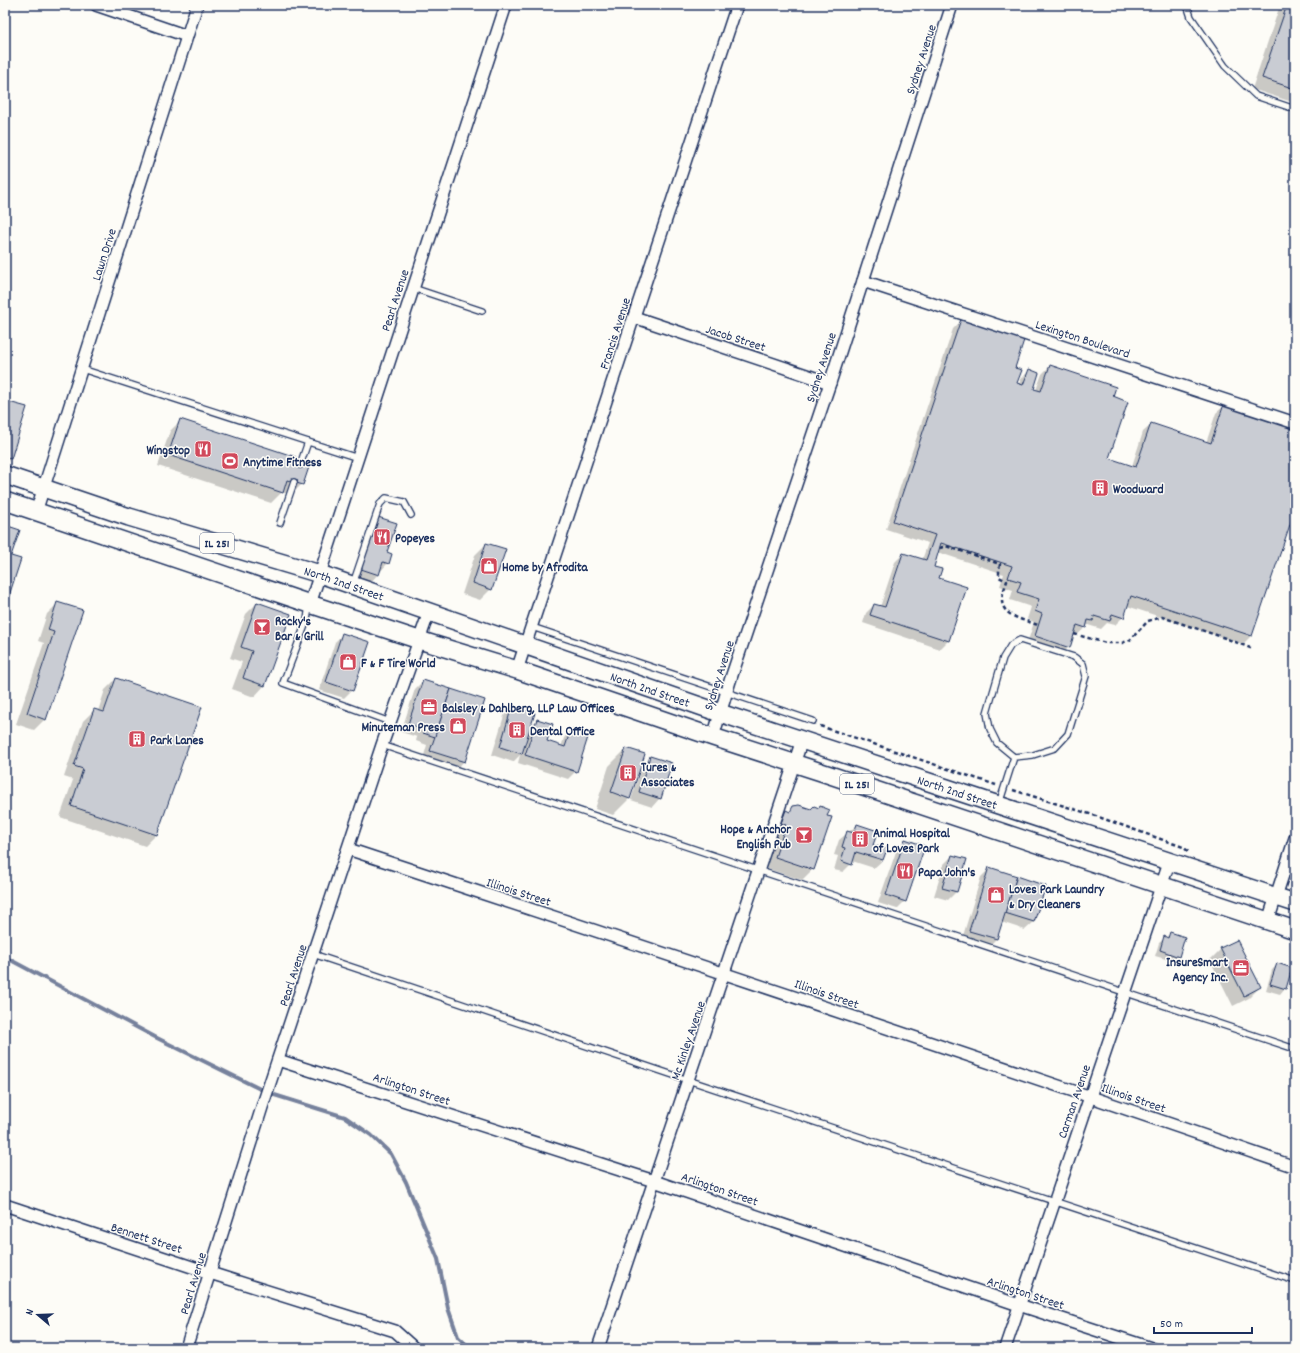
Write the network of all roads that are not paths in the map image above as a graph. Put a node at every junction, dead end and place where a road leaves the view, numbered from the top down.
1 (96, 5) edge
2 (197, 5) edge
3 (506, 5) edge
4 (737, 5) edge
5 (952, 5) edge
6 (1187, 5) edge
7 (187, 36) junction
8 (1295, 109) edge
9 (863, 281) junction
10 (413, 288) junction
11 (482, 311) dead end
12 (634, 317) junction
13 (82, 368) junction
14 (830, 382) junction
15 (1295, 423) edge
16 (308, 442) junction
17 (358, 458) junction
18 (300, 464) dead end
19 (5, 475) edge
20 (294, 482) dead end
21 (44, 488) junction
22 (5, 502) edge
23 (36, 512) junction
24 (412, 515) dead end
25 (280, 523) dead end
26 (320, 574) junction
27 (353, 586) junction
28 (310, 604) junction
29 (429, 612) junction
30 (532, 627) junction
31 (419, 640) junction
32 (525, 645) junction
33 (517, 670) junction
34 (727, 692) junction
35 (720, 714) junction
36 (813, 721) dead end
37 (390, 722) junction
38 (713, 737) junction
39 (802, 740) junction
40 (382, 745) junction
41 (1014, 757) junction
42 (794, 763) junction
43 (999, 806) junction
44 (1295, 838) edge
45 (348, 849) junction
46 (1169, 862) junction
47 (758, 871) junction
48 (1290, 871) edge
49 (1161, 885) junction
50 (1275, 897) junction
51 (1295, 903) edge
52 (1268, 921) junction
53 (1295, 930) edge
54 (313, 954) junction
55 (724, 973) junction
56 (1124, 993) junction
57 (1295, 1049) edge
58 (278, 1060) junction
59 (688, 1080) junction
60 (1090, 1096) junction
61 (1295, 1167) edge
62 (654, 1181) junction
63 (1054, 1202) junction
64 (5, 1205) edge
65 (210, 1273) junction
66 (1295, 1281) edge
67 (1019, 1305) junction
68 (186, 1348) edge
69 (414, 1348) edge
70 (598, 1348) edge
71 (1005, 1348) edge
72 (1151, 1348) edge

1 - 7 street
2 - 7 street, Lawn Drive
3 - 10 street, Pearl Avenue
4 - 12 street, Francis Avenue
5 - 9 street, Sydney Avenue
6 - 8 lane
7 - 13 street, Lawn Drive
9 - 14 street, Sydney Avenue
9 - 15 street, Lexington Boulevard
10 - 11 lane
10 - 17 street, Pearl Avenue
12 - 14 street, Jacob Street
12 - 30 street, Francis Avenue
13 - 16 lane
13 - 21 street, Lawn Drive
14 - 34 street, Sydney Avenue
16 - 17 lane
16 - 18 lane
17 - 26 street, Pearl Avenue
19 - 21 main road, North 2nd Street / IL 251
20 - 25 lane
21 - 23 street, Lawn Drive
21 - 26 main road, North 2nd Street / IL 251
22 - 23 main road, North 2nd Street / IL 251
23 - 28 main road, North 2nd Street / IL 251
24 - 27 lane
26 - 27 main road, North 2nd Street / IL 251
26 - 28 street, Pearl Avenue
27 - 29 main road, North 2nd Street / IL 251
28 - 31 main road, North 2nd Street / IL 251
28 - 37 lane
29 - 31 street, Pearl Avenue
29 - 32 main road, North 2nd Street / IL 251
30 - 32 street, Francis Avenue
30 - 34 lane
31 - 33 main road, North 2nd Street / IL 251
31 - 37 street, Pearl Avenue
32 - 33 street, Francis Avenue
32 - 35 main road, North 2nd Street / IL 251
33 - 38 main road, North 2nd Street / IL 251
34 - 35 street, Sydney Avenue
34 - 36 lane
35 - 38 street, Sydney Avenue
35 - 39 main road, North 2nd Street / IL 251
37 - 40 street, Pearl Avenue
38 - 42 main road, North 2nd Street / IL 251
39 - 42 street, Mc Kinley Avenue
39 - 43 main road, North 2nd Street / IL 251
40 - 45 street, Pearl Avenue
40 - 47 lane
41 - 41 lane
41 - 43 lane
42 - 47 street, Mc Kinley Avenue
42 - 49 main road, North 2nd Street / IL 251
43 - 46 main road, North 2nd Street / IL 251
44 - 48 street
45 - 54 street, Pearl Avenue
45 - 55 street, Illinois Street
46 - 49 street, Carman Avenue
46 - 50 main road, North 2nd Street / IL 251
47 - 55 street, Mc Kinley Avenue
47 - 56 lane
48 - 50 street
49 - 52 main road, North 2nd Street / IL 251
49 - 56 street, Carman Avenue
50 - 51 main road, North 2nd Street / IL 251
50 - 52 street
52 - 53 main road, North 2nd Street / IL 251
54 - 58 street, Pearl Avenue
54 - 59 lane
55 - 59 street, Mc Kinley Avenue
55 - 60 street, Illinois Street
56 - 57 lane
56 - 60 street, Carman Avenue
58 - 62 street, Arlington Street
58 - 65 street, Pearl Avenue
59 - 62 street, Mc Kinley Avenue
59 - 63 lane
60 - 61 street, Illinois Street
60 - 63 street, Carman Avenue
62 - 67 street, Arlington Street
62 - 70 street, Mc Kinley Avenue
63 - 66 lane
63 - 67 street, Carman Avenue
64 - 65 street, Bennett Street
65 - 68 street, Pearl Avenue
65 - 69 street, Bennett Street
67 - 71 street, Carman Avenue
67 - 72 street, Arlington Street

